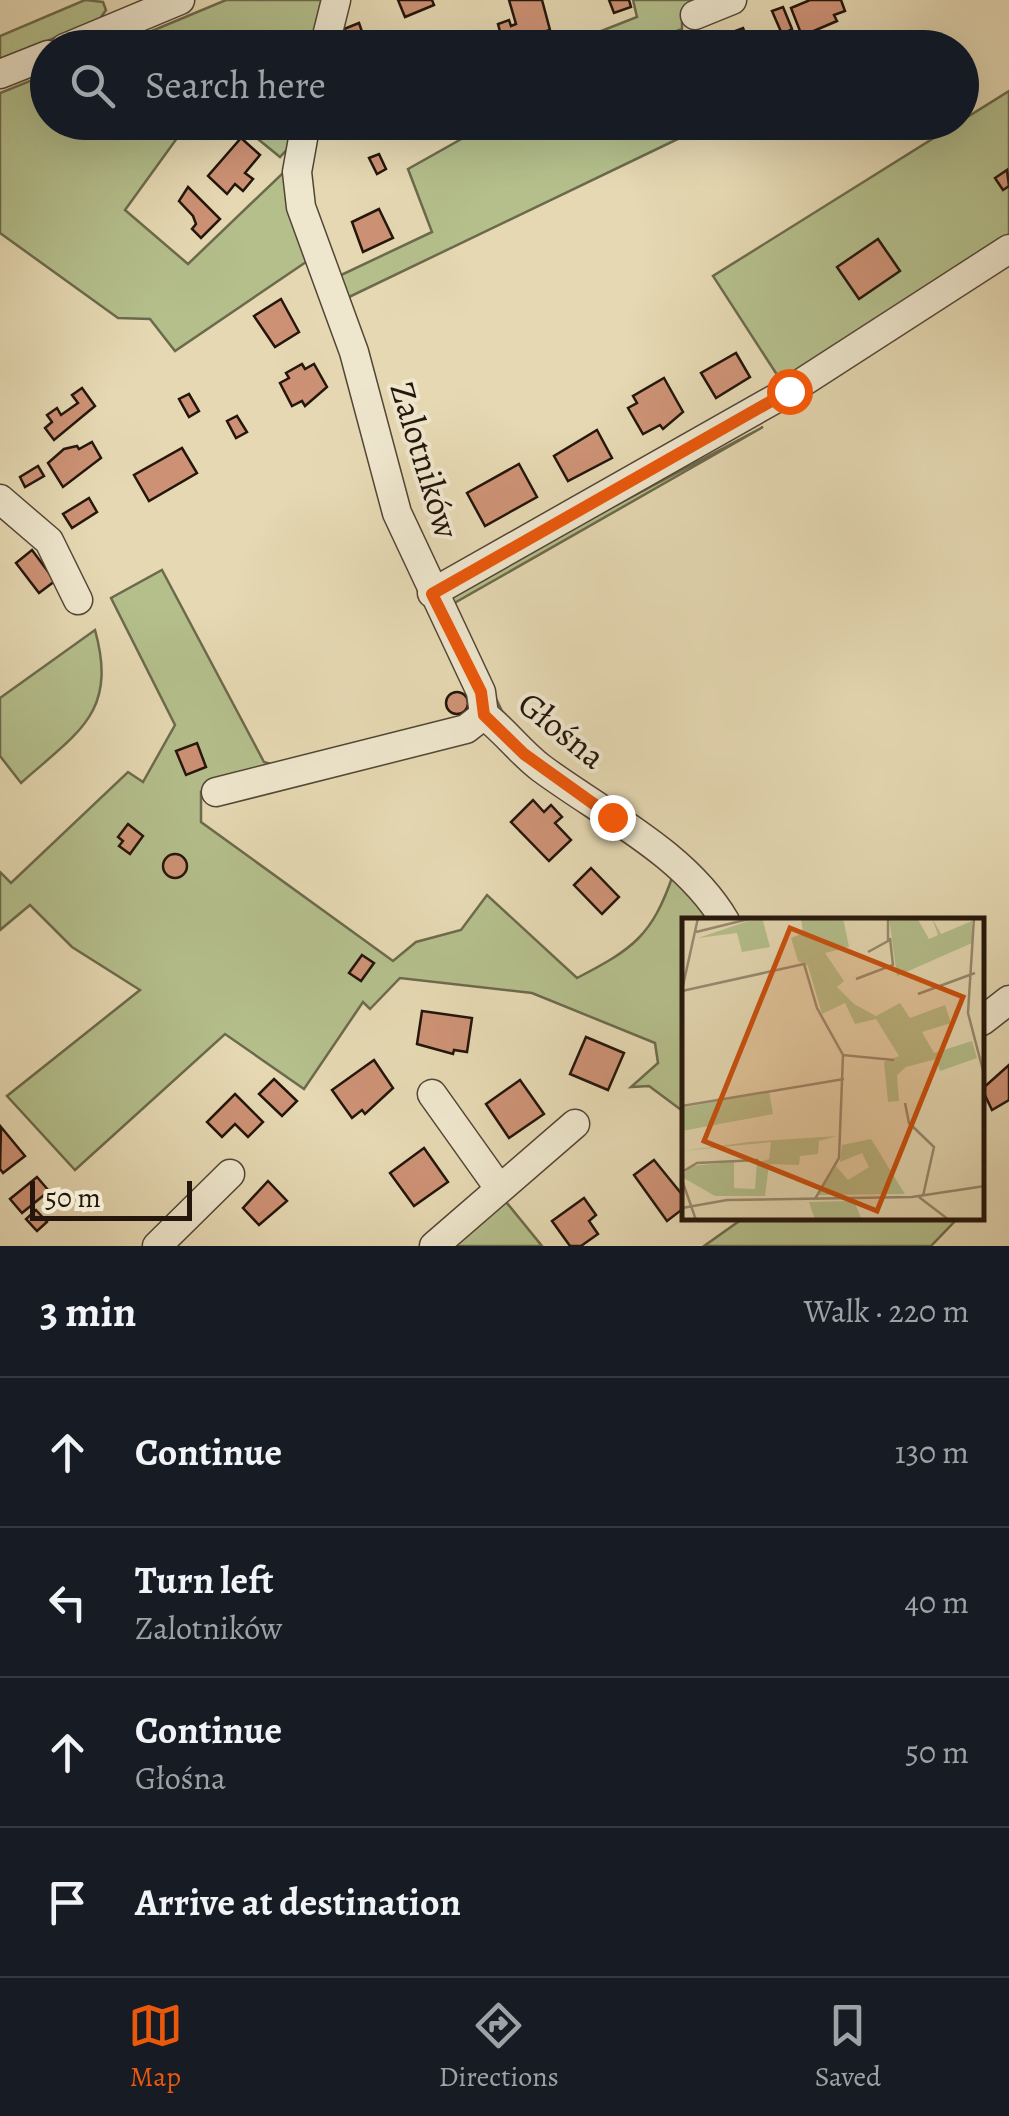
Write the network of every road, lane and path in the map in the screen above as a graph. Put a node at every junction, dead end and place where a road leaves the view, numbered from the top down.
1 (180, 0) edge
2 (336, 0) edge
3 (732, 0) edge
4 (696, 15) dead end
5 (108, 30) edge
6 (328, 30) edge
7 (30, 62) edge
8 (0, 74) edge
9 (303, 140) edge
10 (1009, 249) edge
11 (0, 499) edge
12 (432, 594) junction
13 (78, 600) dead end
14 (484, 715) junction
15 (216, 792) dead end
16 (723, 918) edge
17 (1009, 1000) edge
18 (984, 1019) edge
19 (432, 1094) dead end
20 (575, 1124) dead end
21 (230, 1174) dead end
22 (499, 1188) junction
23 (158, 1246) edge
24 (434, 1246) edge

1 - 5 street
2 - 6 street
3 - 4 street
7 - 8 street
9 - 12 street, Zalotników
10 - 12 street
11 - 13 street
12 - 14 street, Zalotników
14 - 15 street
14 - 16 street, Głośna
17 - 18 street
19 - 22 street
20 - 22 street
21 - 23 street
22 - 24 street

